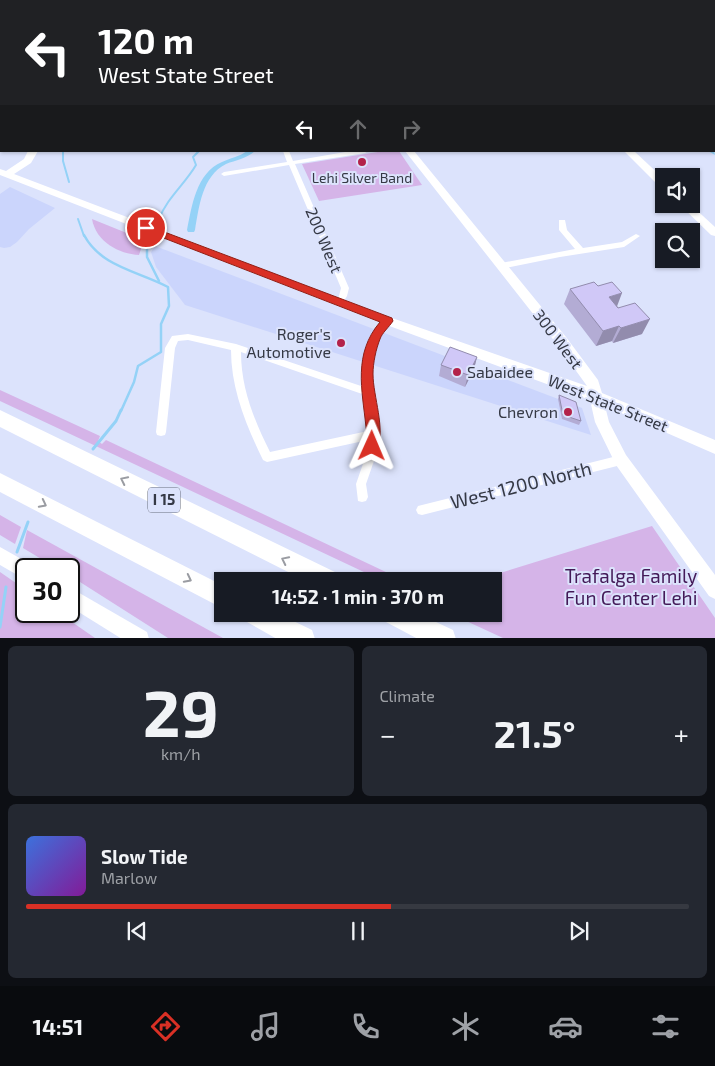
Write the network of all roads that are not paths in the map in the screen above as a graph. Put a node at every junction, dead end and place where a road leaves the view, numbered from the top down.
1 (32, 152) edge
2 (286, 152) edge
3 (359, 152) edge
4 (410, 152) edge
5 (629, 152) edge
6 (291, 163) junction
7 (3, 173) edge
8 (224, 174) dead end
9 (655, 176) edge
10 (694, 213) edge
11 (562, 222) dead end
12 (715, 233) edge
13 (636, 236) dead end
14 (581, 251) junction
15 (501, 266) junction
16 (339, 302) junction
17 (388, 321) junction
18 (236, 347) junction
19 (369, 393) junction
20 (594, 395) junction
21 (0, 418) edge
22 (161, 432) dead end
23 (374, 434) junction
24 (715, 447) edge
25 (621, 460) junction
26 (0, 482) edge
27 (362, 497) dead end
28 (422, 510) dead end
29 (0, 555) edge
30 (15, 564) edge
31 (311, 572) edge
32 (714, 589) edge
33 (214, 593) edge
34 (80, 603) edge
35 (271, 622) edge
36 (411, 622) edge
37 (140, 638) edge
38 (303, 638) edge
39 (444, 638) edge

1 - 7 main road
2 - 6 street, 200 West
3 - 6 street
4 - 15 main road, 300 West
5 - 9 main road
6 - 8 street
6 - 16 street, 200 West
7 - 16 main road, West State Street
10 - 12 main road
11 - 14 street
13 - 14 street
14 - 15 street
15 - 20 main road, 300 West
16 - 17 main road, West State Street
17 - 19 street
17 - 20 main road, West State Street
18 - 19 street
18 - 22 street
18 - 23 street
19 - 23 street
20 - 24 main road, West State Street
20 - 25 main road, 300 West
31 -> 21 highway, I 15
23 - 27 street
25 - 28 street, West 1200 North
25 - 32 main road, 300 West
26 -> 33 highway
29 - 30 main road
34 - 37 main road
35 - 38 highway
36 - 39 highway

